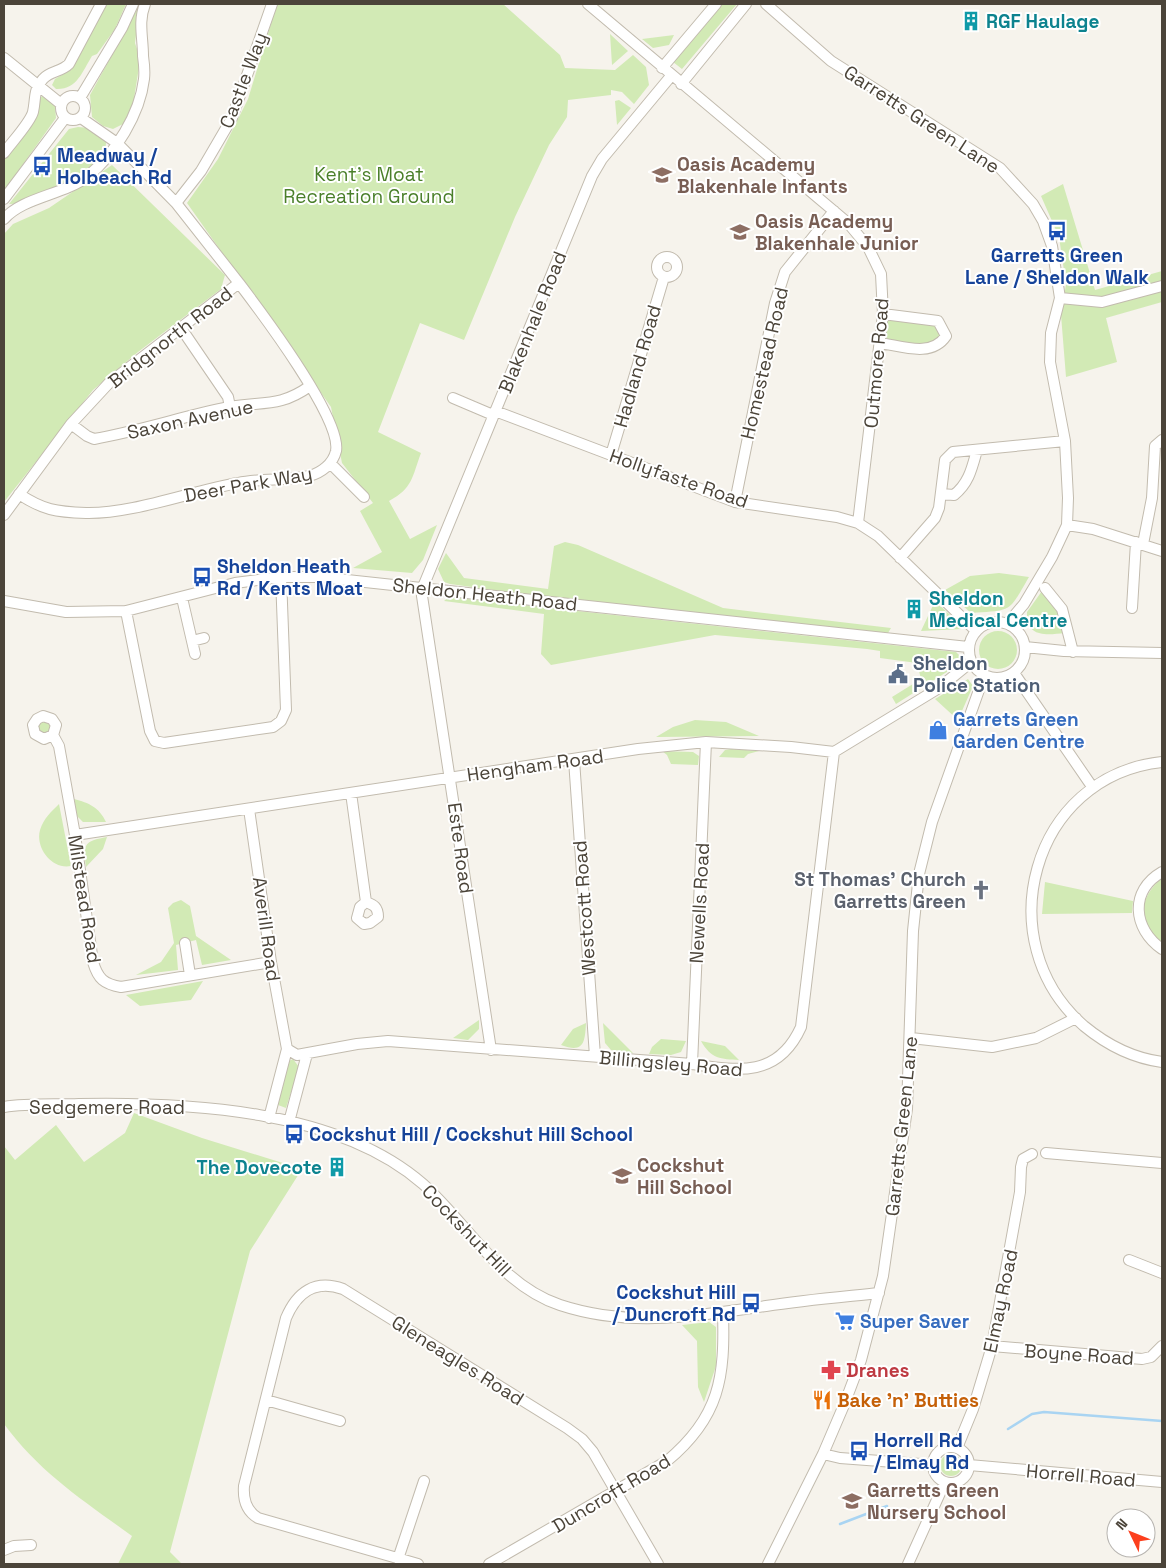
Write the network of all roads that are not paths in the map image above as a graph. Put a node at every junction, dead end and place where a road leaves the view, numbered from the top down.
1 (101, 4) edge
2 (133, 4) edge
3 (146, 4) edge
4 (272, 4) edge
5 (588, 4) edge
6 (716, 4) edge
7 (746, 4) edge
8 (766, 4) edge
9 (4, 58) edge
10 (662, 68) junction
11 (671, 76) junction
12 (680, 84) junction
13 (39, 85) junction
14 (80, 98) junction
15 (61, 104) junction
16 (65, 118) junction
17 (81, 118) junction
18 (117, 143) junction
19 (4, 153) edge
20 (4, 199) edge
21 (176, 203) junction
22 (834, 211) junction
23 (4, 219) edge
24 (664, 277) dead end
25 (240, 283) junction
26 (1162, 286) edge
27 (1060, 298) junction
28 (883, 314) junction
29 (181, 328) junction
30 (880, 342) junction
31 (310, 386) junction
32 (453, 398) dead end
33 (230, 407) junction
34 (494, 413) junction
35 (71, 424) junction
36 (1065, 441) junction
37 (1155, 443) edge
38 (977, 450) junction
39 (611, 455) junction
40 (330, 463) junction
41 (18, 494) junction
42 (941, 494) junction
43 (364, 497) dead end
44 (735, 502) junction
45 (4, 515) edge
46 (858, 523) junction
47 (1067, 525) junction
48 (1139, 543) junction
49 (1162, 551) edge
50 (900, 558) junction
51 (281, 577) junction
52 (423, 587) junction
53 (1045, 588) dead end
54 (182, 598) junction
55 (4, 601) edge
56 (1132, 608) dead end
57 (126, 612) junction
58 (1008, 624) junction
59 (976, 631) junction
60 (204, 638) dead end
61 (192, 641) junction
62 (968, 647) junction
63 (1025, 647) junction
64 (1073, 652) junction
65 (1162, 653) edge
66 (195, 654) dead end
67 (971, 662) junction
68 (1014, 673) junction
69 (984, 676) junction
70 (53, 735) dead end
71 (706, 742) junction
72 (834, 752) junction
73 (574, 760) junction
74 (1162, 762) edge
75 (451, 777) junction
76 (1094, 788) junction
77 (351, 793) junction
78 (249, 809) junction
79 (75, 835) junction
80 (1162, 872) edge
81 (366, 902) dead end
82 (185, 942) dead end
83 (1162, 949) edge
84 (271, 962) junction
85 (190, 975) junction
86 (1076, 1018) junction
87 (911, 1038) junction
88 (287, 1048) junction
89 (491, 1050) junction
90 (307, 1054) junction
91 (595, 1056) junction
92 (1162, 1062) edge
93 (692, 1064) junction
94 (4, 1107) edge
95 (269, 1118) junction
96 (288, 1122) junction
97 (1046, 1153) dead end
98 (1032, 1154) dead end
99 (1162, 1163) edge
100 (1129, 1260) dead end
101 (1162, 1273) edge
102 (879, 1293) junction
103 (723, 1312) junction
104 (992, 1346) junction
105 (1162, 1346) edge
106 (266, 1400) junction
107 (340, 1421) dead end
108 (957, 1448) junction
109 (823, 1454) junction
110 (934, 1464) junction
111 (969, 1465) junction
112 (424, 1481) dead end
113 (945, 1482) junction
114 (1162, 1482) edge
115 (615, 1491) junction
116 (31, 1545) dead end
117 (4, 1550) edge
118 (398, 1559) junction
119 (418, 1564) edge
120 (489, 1564) edge
121 (658, 1564) edge
122 (768, 1564) edge
123 (908, 1564) edge

1 - 13 street
2 - 14 street
3 - 18 street
4 - 21 street, Castle Way
5 - 10 street, Outmore Road
6 - 10 street
7 - 12 street
8 - 27 street, Garretts Green Lane
9 - 13 street
10 - 11 street, Outmore Road
11 - 12 street, Outmore Road
11 - 34 street, Blakenhale Road
12 - 22 street, Outmore Road
13 - 15 street
13 - 19 street
14 - 15 street
14 - 17 street
15 - 16 street
16 - 17 street
16 - 20 street
17 - 18 street, Bridgnorth Road
18 - 21 street, Bridgnorth Road
18 - 23 street
21 - 25 street, Bridgnorth Road
22 - 28 street, Outmore Road
22 - 44 street, Homestead Road
24 - 39 street, Hadland Road
25 - 29 street, Bridgnorth Road
25 - 31 street, Deer Park Way
26 - 27 street
27 - 36 street, Garretts Green Lane
28 - 30 street, Outmore Road
28 - 30 street
29 - 33 street
29 - 35 street, Bridgnorth Road
30 - 46 street, Outmore Road
31 - 33 street, Saxon Avenue
31 - 40 street, Deer Park Way
32 - 34 street, Hollyfaste Road
33 - 35 street, Saxon Avenue
34 - 39 street, Hollyfaste Road
34 - 52 street, Blakenhale Road
35 - 41 street, Bridgnorth Road
36 - 38 street
36 - 47 street, Garretts Green Lane
37 - 48 street
38 - 42 street
38 - 42 street
39 - 44 street, Hollyfaste Road
40 - 41 street, Deer Park Way
40 - 43 street
41 - 45 street, Bridgnorth Road
42 - 50 street
44 - 46 street, Hollyfaste Road
46 - 50 street, Hollyfaste Road
47 - 48 street
47 - 58 street, Garretts Green Lane
48 - 49 street
48 - 56 street
50 - 59 street, Hollyfaste Road
51 - 52 street, Sheldon Heath Road
51 - 54 street, Sheldon Heath Road
51 - 57 street
52 - 62 street, Sheldon Heath Road
52 - 75 street, Este Road
53 - 64 street
54 - 57 street, Sheldon Heath Road
54 - 61 street
55 - 57 street, Sheldon Heath Road
58 - 59 street
58 - 63 street
59 - 62 street
60 - 61 street
61 - 66 street
62 - 67 street
63 - 64 street
63 - 68 street
64 - 65 street
67 - 69 street
67 - 72 street
68 - 69 street
68 - 76 street
69 - 87 street, Garretts Green Lane
70 - 79 street, Milstead Road
71 - 72 street, Hengham Road
71 - 73 street, Hengham Road
71 - 93 street, Newells Road
72 - 93 street, Billingsley Road
73 - 75 street, Hengham Road
73 - 91 street, Westcott Road
74 - 76 street
75 - 77 street, Hengham Road
75 - 89 street, Este Road
76 - 86 street
77 - 78 street, Hengham Road
77 - 81 street
78 - 79 street, Hengham Road
78 - 84 street, Averill Road
79 - 85 street, Milstead Road
80 - 83 street
82 - 85 street
84 - 85 street, Milstead Road
84 - 88 street, Averill Road
86 - 87 street
86 - 92 street
87 - 102 street, Garretts Green Lane
88 - 90 street
88 - 95 street, Averill Road
89 - 90 street, Billingsley Road
89 - 91 street, Billingsley Road
90 - 96 street
91 - 93 street, Billingsley Road
94 - 95 street, Sedgemere Road
95 - 96 street, Cockshut Hill
96 - 103 street, Cockshut Hill
97 - 99 street
98 - 104 street, Elmay Road
100 - 101 street
102 - 103 street, Cockshut Hill
102 - 109 street, Garretts Green Lane
103 - 115 street, Duncroft Road
104 - 105 street, Boyne Road
104 - 108 street, Elmay Road
106 - 107 street
106 - 115 street, Gleneagles Road
106 - 118 street
108 - 110 street
108 - 111 street
109 - 110 street
109 - 122 street, Garretts Green Lane
110 - 113 street
111 - 113 street
111 - 114 street, Horrell Road
112 - 118 street
113 - 123 street
115 - 120 street, Duncroft Road
115 - 121 street, Gleneagles Road
116 - 117 street
118 - 119 street

